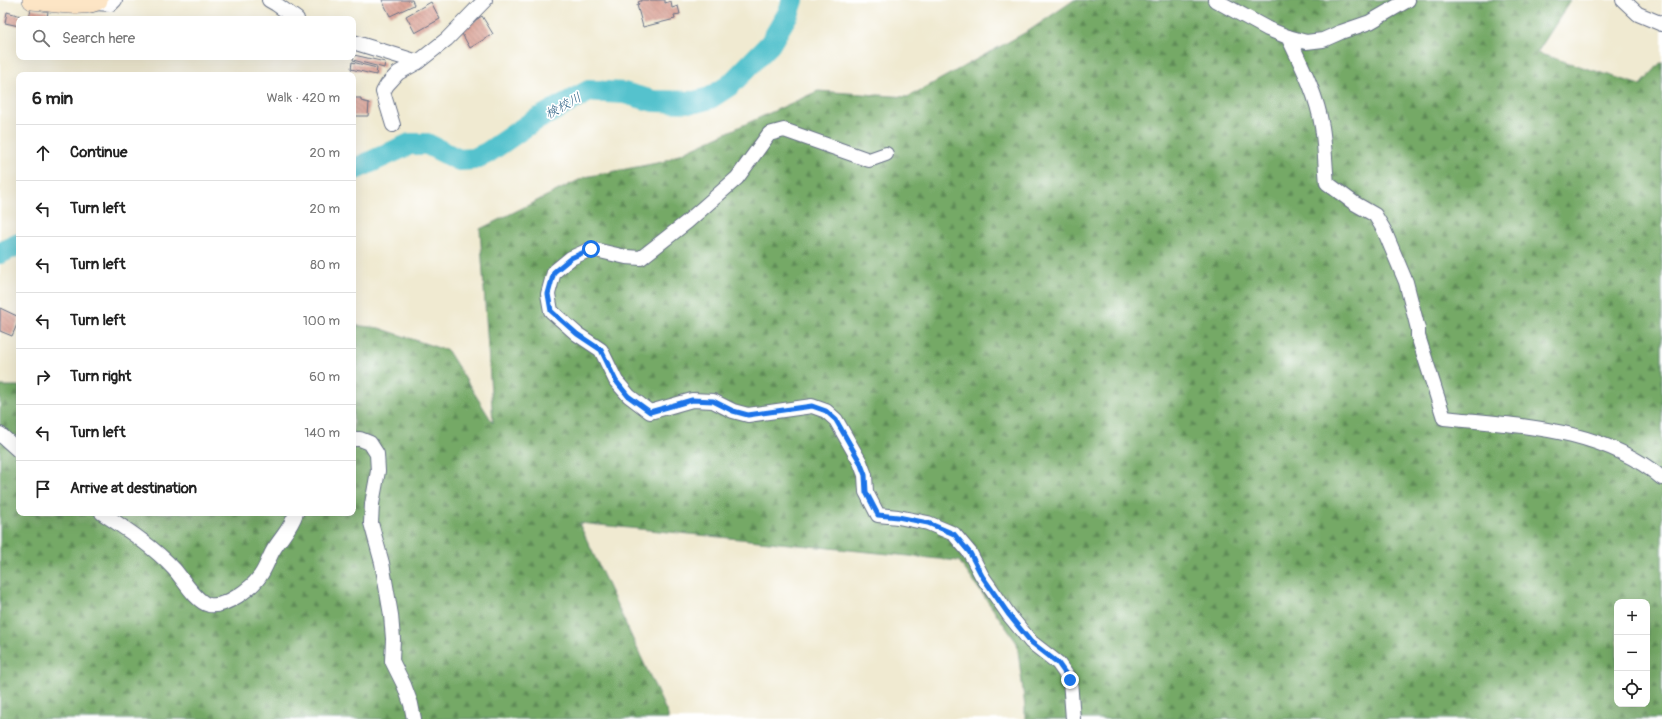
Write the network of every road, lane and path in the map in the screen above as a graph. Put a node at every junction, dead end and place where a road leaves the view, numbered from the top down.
1 (32, 0) edge
2 (115, 0) edge
3 (269, 0) edge
4 (485, 0) edge
5 (1215, 0) edge
6 (1408, 0) edge
7 (1623, 0) edge
8 (96, 1) edge
9 (292, 16) edge
10 (1662, 24) edge
11 (1288, 37) junction
12 (356, 43) edge
13 (418, 62) junction
14 (393, 125) dead end
15 (886, 154) dead end
16 (0, 434) edge
17 (356, 439) edge
18 (16, 448) edge
19 (1662, 478) edge
20 (106, 516) edge
21 (295, 516) edge
22 (414, 719) edge
23 (1073, 719) edge

1 - 8 street
2 - 8 street
3 - 9 street
4 - 13 street
5 - 11 street
6 - 11 street
7 - 10 street
11 - 19 street
12 - 13 street
13 - 14 street
15 - 23 street
16 - 18 street
17 - 22 street
20 - 21 street

